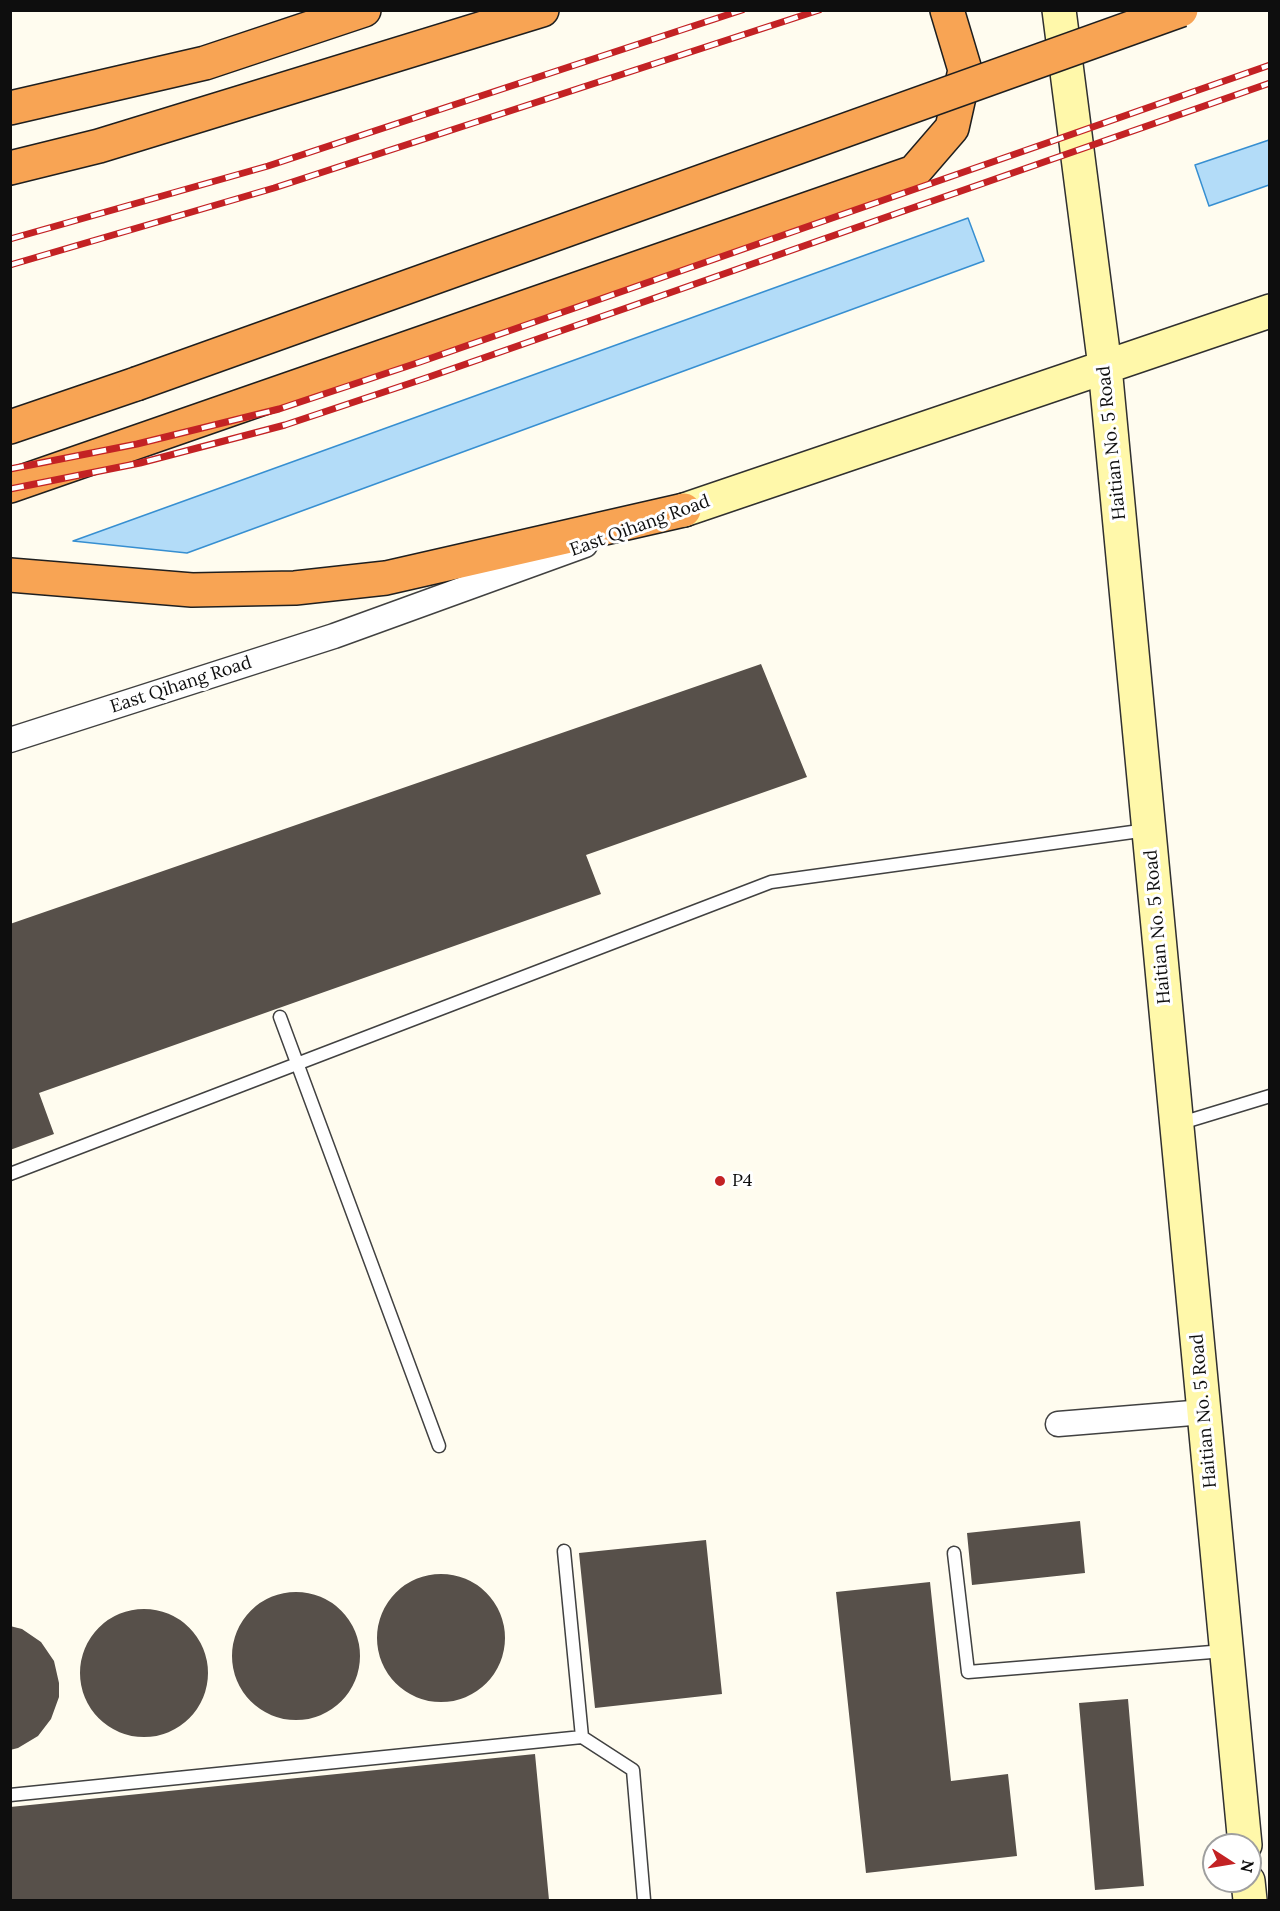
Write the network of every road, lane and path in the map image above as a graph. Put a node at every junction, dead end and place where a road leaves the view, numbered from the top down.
1 (364, 10) edge
2 (542, 10) edge
3 (947, 10) edge
4 (1059, 10) edge
5 (1181, 10) edge
6 (10, 108) edge
7 (10, 168) edge
8 (1269, 311) edge
9 (1105, 367) junction
10 (10, 427) edge
11 (10, 486) edge
12 (684, 510) junction
13 (10, 575) edge
14 (10, 740) edge
15 (1149, 830) junction
16 (280, 1017) dead end
17 (298, 1065) junction
18 (1269, 1096) edge
19 (1177, 1125) junction
20 (10, 1174) edge
21 (1204, 1412) junction
22 (1058, 1424) dead end
23 (439, 1446) dead end
24 (564, 1551) dead end
25 (954, 1553) dead end
26 (1227, 1651) junction
27 (582, 1737) junction
28 (10, 1795) edge
29 (1244, 1833) edge
30 (644, 1900) edge

1 - 6 highway
2 - 7 highway
3 - 11 highway
4 - 9 street, Haitian No. 5 Road
5 - 10 highway, bridge
8 - 9 street, East Qihang Road
9 - 12 street, East Qihang Road
9 - 15 street, Haitian No. 5 Road
12 - 13 highway
12 - 14 street, East Qihang Road
15 - 17 lane
15 - 19 street, Haitian No. 5 Road
16 - 17 lane
17 - 20 lane
17 - 23 lane
18 - 19 lane
19 - 21 street, Haitian No. 5 Road
21 - 22 street
21 - 26 street, Haitian No. 5 Road
24 - 27 lane
25 - 26 lane
26 - 29 street, Haitian No. 5 Road
27 - 28 lane
27 - 30 lane

